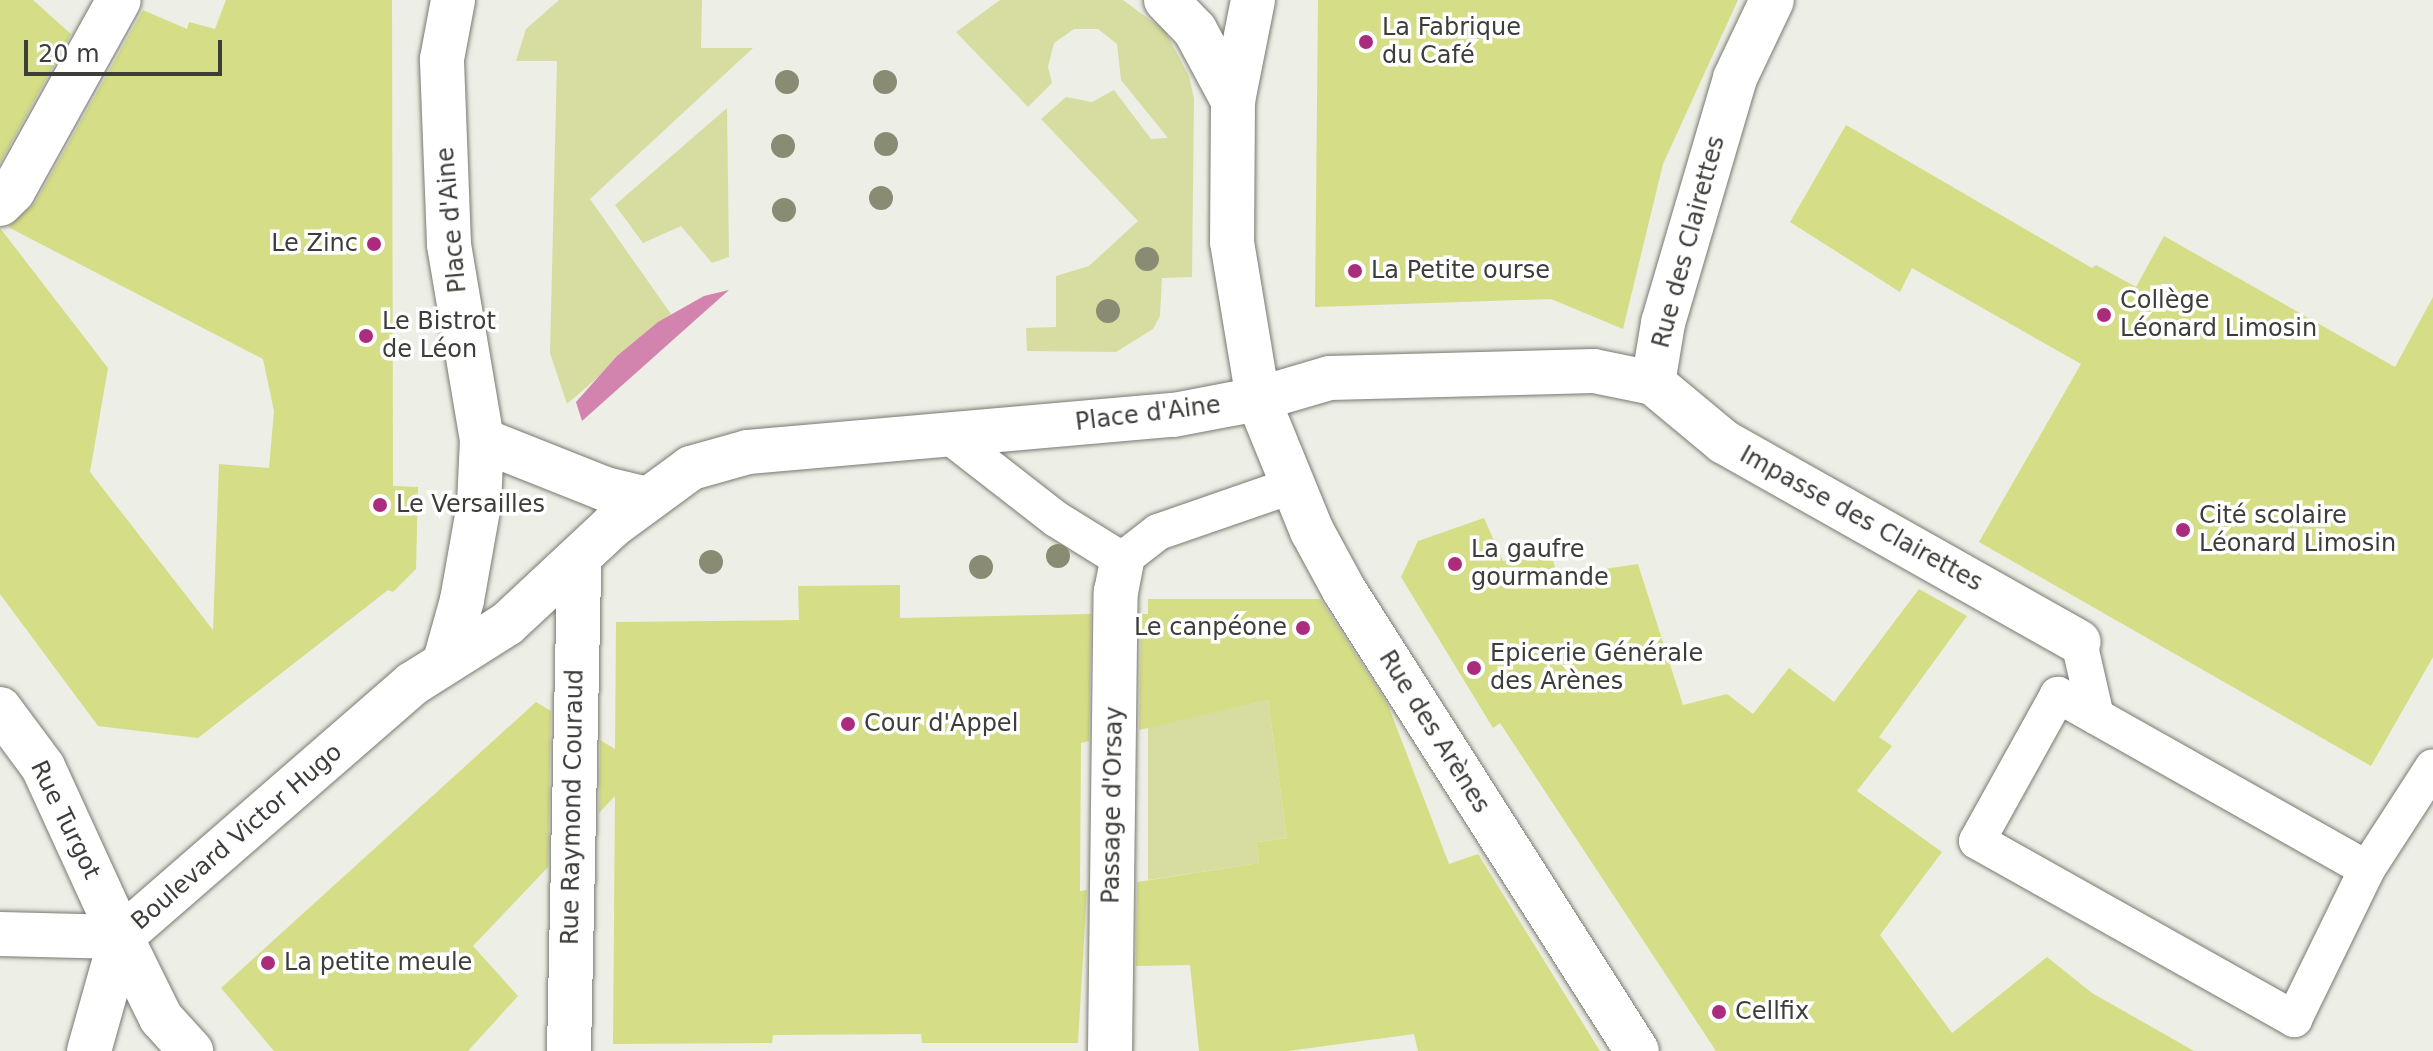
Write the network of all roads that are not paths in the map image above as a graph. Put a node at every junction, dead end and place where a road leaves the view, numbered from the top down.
1 (119, 0) edge
2 (453, 0) edge
3 (1253, 0) edge
4 (1772, 0) edge
5 (1188, 10) edge
6 (1233, 101) junction
7 (0, 204) edge
8 (1653, 383) junction
9 (1258, 399) junction
10 (948, 435) junction
11 (482, 440) junction
12 (1294, 485) junction
13 (647, 499) junction
14 (1122, 560) junction
15 (579, 562) junction
16 (2079, 642) joint
17 (445, 661) junction
18 (0, 709) edge
19 (2096, 716) junction
20 (2433, 767) edge
21 (2367, 869) junction
22 (0, 934) edge
23 (121, 937) junction
24 (162, 1035) edge
25 (89, 1051) edge
26 (191, 1051) edge
27 (569, 1051) edge
28 (1110, 1051) edge
29 (1637, 1051) edge

1 - 7 street
2 - 11 street, Place d'Aine
3 - 6 street
4 - 8 street, Rue des Clairettes
5 - 6 street
6 - 9 street
8 - 9 street
8 - 16 street, Impasse des Clairettes
9 - 10 street, Place d'Aine
9 - 12 street, Rue des Arènes
10 - 13 street, Place d'Aine
10 - 14 lane
11 - 13 street
11 - 17 street
12 - 14 lane
12 - 29 street, Rue des Arènes
13 - 15 street, Boulevard Victor Hugo
14 - 28 street, Passage d'Orsay
15 - 17 street, Boulevard Victor Hugo
15 - 27 street, Rue Raymond Couraud
16 - 19 lane
17 - 23 street, Boulevard Victor Hugo
18 - 23 street, Rue Turgot
19 - 21 lane
19 - 21 lane
20 - 21 lane
22 - 23 street, Boulevard Victor Hugo
23 - 24 street, Rue Turgot
23 - 25 street
24 - 26 street, Rue Turgot

